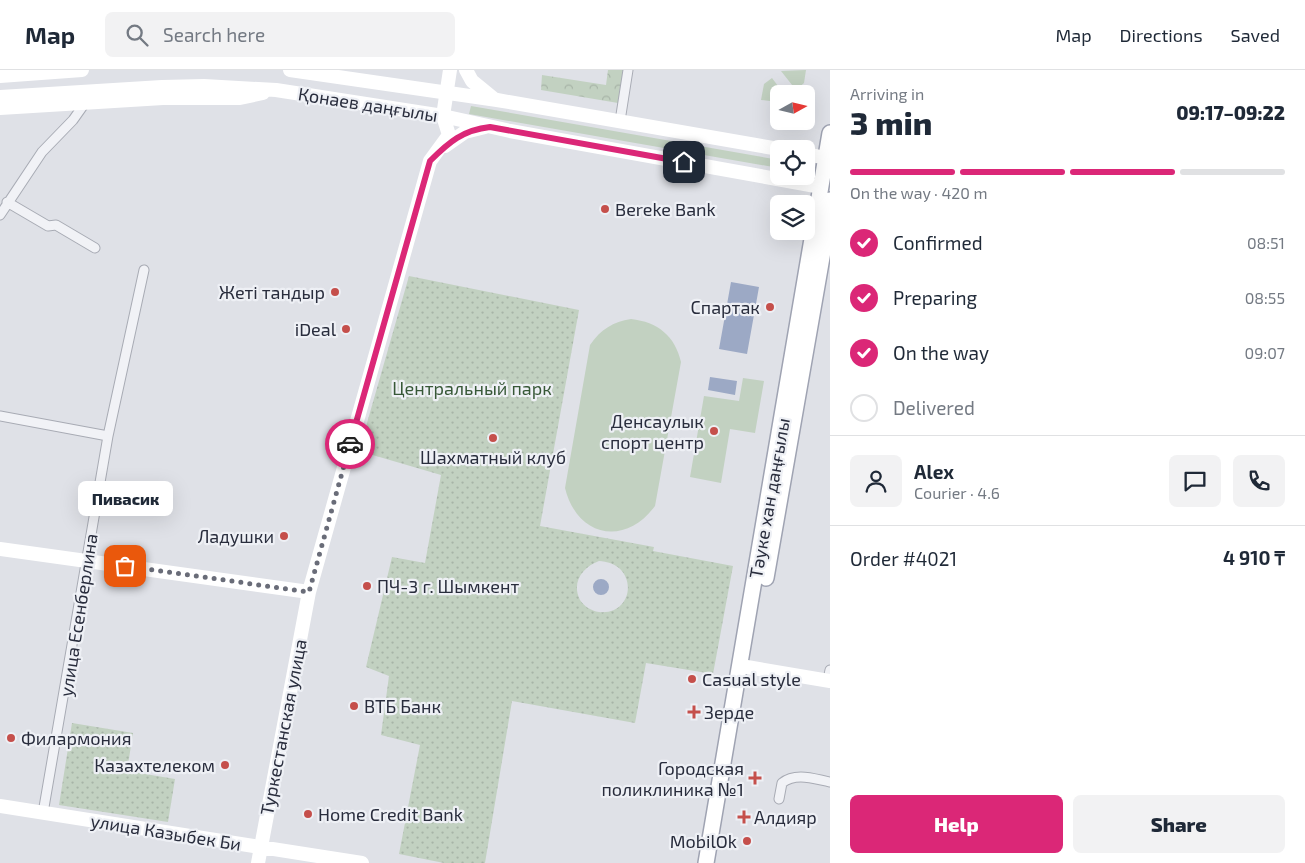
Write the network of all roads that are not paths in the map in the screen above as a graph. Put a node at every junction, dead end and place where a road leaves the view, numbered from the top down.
1 (82, 70) edge
2 (290, 70) edge
3 (342, 70) edge
4 (450, 70) edge
5 (466, 70) edge
6 (628, 70) edge
7 (0, 76) edge
8 (364, 81) junction
9 (276, 90) junction
10 (448, 95) junction
11 (0, 97) edge
12 (497, 100) junction
13 (85, 103) junction
14 (0, 108) edge
15 (443, 116) junction
16 (620, 121) junction
17 (490, 127) junction
18 (830, 133) edge
19 (770, 147) edge
20 (815, 156) edge
21 (828, 158) edge
22 (430, 161) junction
23 (825, 188) edge
24 (830, 200) edge
25 (8, 202) junction
26 (0, 215) edge
27 (830, 215) edge
28 (95, 248) dead end
29 (144, 270) dead end
30 (0, 416) edge
31 (108, 436) junction
32 (0, 550) edge
33 (86, 561) junction
34 (309, 592) junction
35 (745, 666) junction
36 (829, 677) edge
37 (830, 782) edge
38 (779, 799) dead end
39 (0, 806) edge
40 (43, 813) junction
41 (260, 848) junction
42 (298, 853) junction
43 (258, 863) edge
44 (280, 863) edge
45 (362, 863) edge
46 (706, 863) edge
47 (716, 863) edge

1 - 7 main road
2 - 8 main road, Қонаев даңғылы
3 - 8 main road
4 - 10 main road
5 - 12 main road
6 - 16 street
8 - 10 main road, Қонаев даңғылы
9 - 11 main road, Қонаев даңғылы
9 - 13 main road
9 - 15 main road, Қонаев даңғылы
10 - 12 main road, Қонаев даңғылы
10 - 15 main road
12 - 16 main road, Қонаев даңғылы
13 - 14 main road
13 - 25 street
15 - 17 main road, Қонаев даңғылы
15 - 22 main road
16 - 19 main road, Қонаев даңғылы
17 - 22 main road
17 - 23 main road, Қонаев даңғылы
18 - 21 main road, Тәуке хан даңғылы
20 - 21 main road
21 - 23 main road, Тәуке хан даңғылы
22 - 34 main road, Туркестанская улица
23 - 35 main road, Тәуке хан даңғылы
24 - 27 main road, Тәуке хан даңғылы
25 - 26 street
25 - 28 street
27 - 35 main road, Тәуке хан даңғылы
29 - 31 street, улица Есенберлина
30 - 31 street
31 - 33 street, улица Есенберлина
32 - 33 main road
33 - 34 main road
33 - 40 street, улица Есенберлина
34 - 41 main road, Туркестанская улица
35 - 36 main road
35 - 46 main road, Тәуке хан даңғылы
35 - 47 main road, Тәуке хан даңғылы
37 - 38 street
39 - 40 main road, улица Казыбек Би
40 - 41 main road, улица Казыбек Би
41 - 42 main road, улица Казыбек Би
41 - 43 main road, Туркестанская улица
42 - 44 main road
42 - 45 main road, улица Казыбек Би

